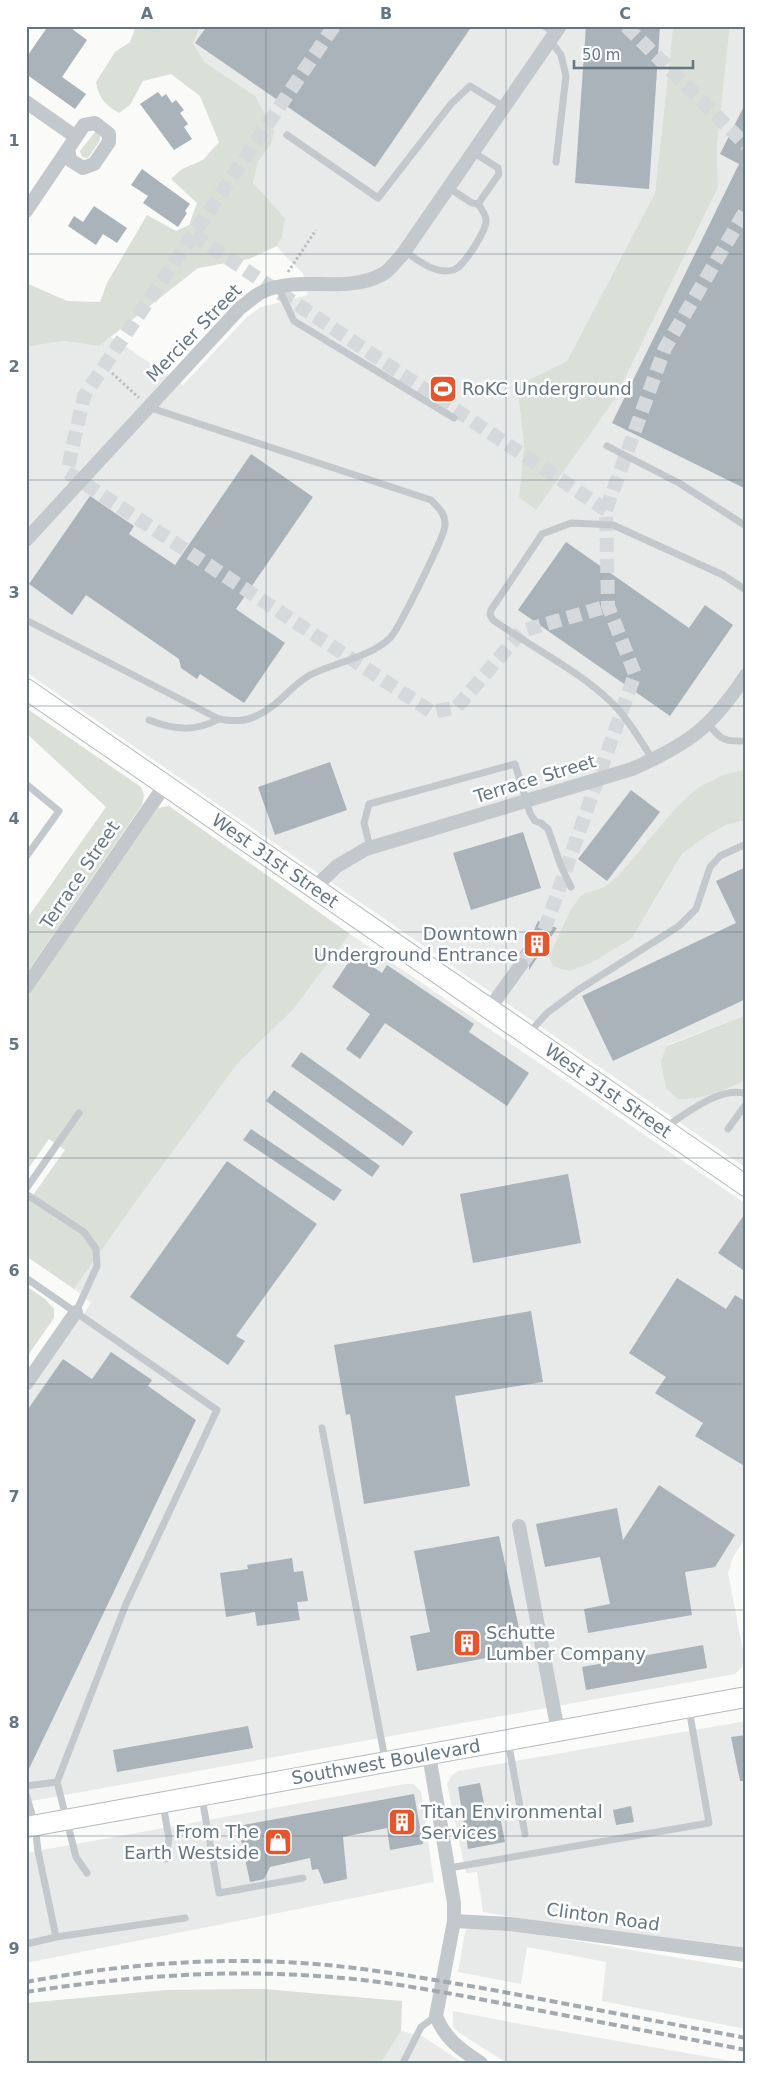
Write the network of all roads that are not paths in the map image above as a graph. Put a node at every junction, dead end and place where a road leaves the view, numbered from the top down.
1 (553, 32) edge
2 (26, 102) edge
3 (504, 107) junction
4 (287, 135) dead end
5 (474, 152) junction
6 (556, 162) dead end
7 (449, 188) junction
8 (478, 204) junction
9 (26, 211) edge
10 (404, 252) junction
11 (282, 282) junction
12 (148, 408) junction
13 (454, 418) dead end
14 (606, 446) dead end
15 (746, 526) edge
16 (26, 540) edge
17 (746, 590) edge
18 (26, 620) edge
19 (746, 675) edge
20 (26, 689) edge
21 (742, 690) edge
22 (219, 719) junction
23 (149, 720) dead end
24 (708, 724) junction
25 (742, 741) dead end
26 (653, 760) junction
27 (26, 784) edge
28 (165, 785) junction
29 (527, 801) junction
30 (746, 844) edge
31 (370, 847) junction
32 (26, 857) edge
33 (570, 887) dead end
34 (314, 888) junction
35 (522, 965) tunnel mouth
36 (26, 987) edge
37 (489, 1009) junction
38 (527, 1035) junction
39 (746, 1094) edge
40 (746, 1104) edge
41 (79, 1113) dead end
42 (664, 1129) junction
43 (728, 1129) dead end
44 (746, 1186) edge
45 (26, 1189) edge
46 (26, 1194) edge
47 (26, 1278) edge
48 (76, 1312) junction
49 (26, 1384) edge
50 (322, 1428) dead end
51 (519, 1526) dead end
52 (746, 1697) edge
53 (688, 1708) junction
54 (558, 1731) junction
55 (508, 1740) junction
56 (429, 1754) junction
57 (385, 1762) junction
58 (57, 1782) junction
59 (26, 1786) edge
60 (26, 1794) edge
61 (201, 1794) junction
62 (162, 1801) junction
63 (66, 1818) junction
64 (31, 1826) edge
65 (525, 1834) dead end
66 (166, 1859) dead end
67 (449, 1868) junction
68 (87, 1873) dead end
69 (303, 1878) dead end
70 (185, 1918) dead end
71 (454, 1921) junction
72 (56, 1938) junction
73 (26, 1944) edge
74 (746, 1955) edge
75 (436, 2016) junction
76 (403, 2063) edge
77 (481, 2063) edge

1 - 3 street, Mercier Street
1 - 6 lane
2 - 9 street
3 - 4 lane
3 - 5 street, Mercier Street
5 - 7 street, Mercier Street
5 - 8 lane
7 - 8 lane
7 - 10 street, Mercier Street
8 - 10 lane
10 - 11 street, Mercier Street
11 - 12 street, Mercier Street
11 - 13 lane
12 - 16 street, Mercier Street
12 - 22 lane
14 - 15 lane
17 - 26 lane
18 - 22 lane
19 - 21 street, Terrace Street
20 - 28 main road, West 31st Street
21 - 24 street, Terrace Street
22 - 23 lane
24 - 25 lane
24 - 26 street, Terrace Street
26 - 29 street, Terrace Street
27 - 32 lane
28 - 34 main road, West 31st Street
28 - 36 street, Terrace Street
29 - 31 street, Terrace Street
29 - 31 lane
29 - 33 lane
30 - 38 lane
31 - 34 street, Terrace Street
34 - 37 main road, West 31st Street
35 - 37 street
37 - 38 main road, West 31st Street
38 - 42 main road, West 31st Street
39 - 42 lane
40 - 43 lane
41 - 45 lane
42 - 44 main road, West 31st Street
46 - 48 lane
47 - 48 lane
48 - 49 street
48 - 58 lane
50 - 57 lane
51 - 54 street
52 - 53 main road, Southwest Boulevard
53 - 54 main road, Southwest Boulevard
53 - 67 lane
54 - 55 main road, Southwest Boulevard
55 - 56 main road, Southwest Boulevard
55 - 65 lane
56 - 57 main road, Southwest Boulevard
56 - 67 street
57 - 61 main road, Southwest Boulevard
58 - 59 lane
58 - 63 lane
60 - 64 lane
61 - 62 main road, Southwest Boulevard
61 - 69 lane
62 - 63 main road, Southwest Boulevard
62 - 66 lane
63 - 64 main road, Southwest Boulevard
63 - 68 lane
64 - 72 lane
67 - 71 street
70 - 72 lane
71 - 74 street, Clinton Road
71 - 75 street
72 - 73 lane
75 - 76 lane
75 - 77 street

